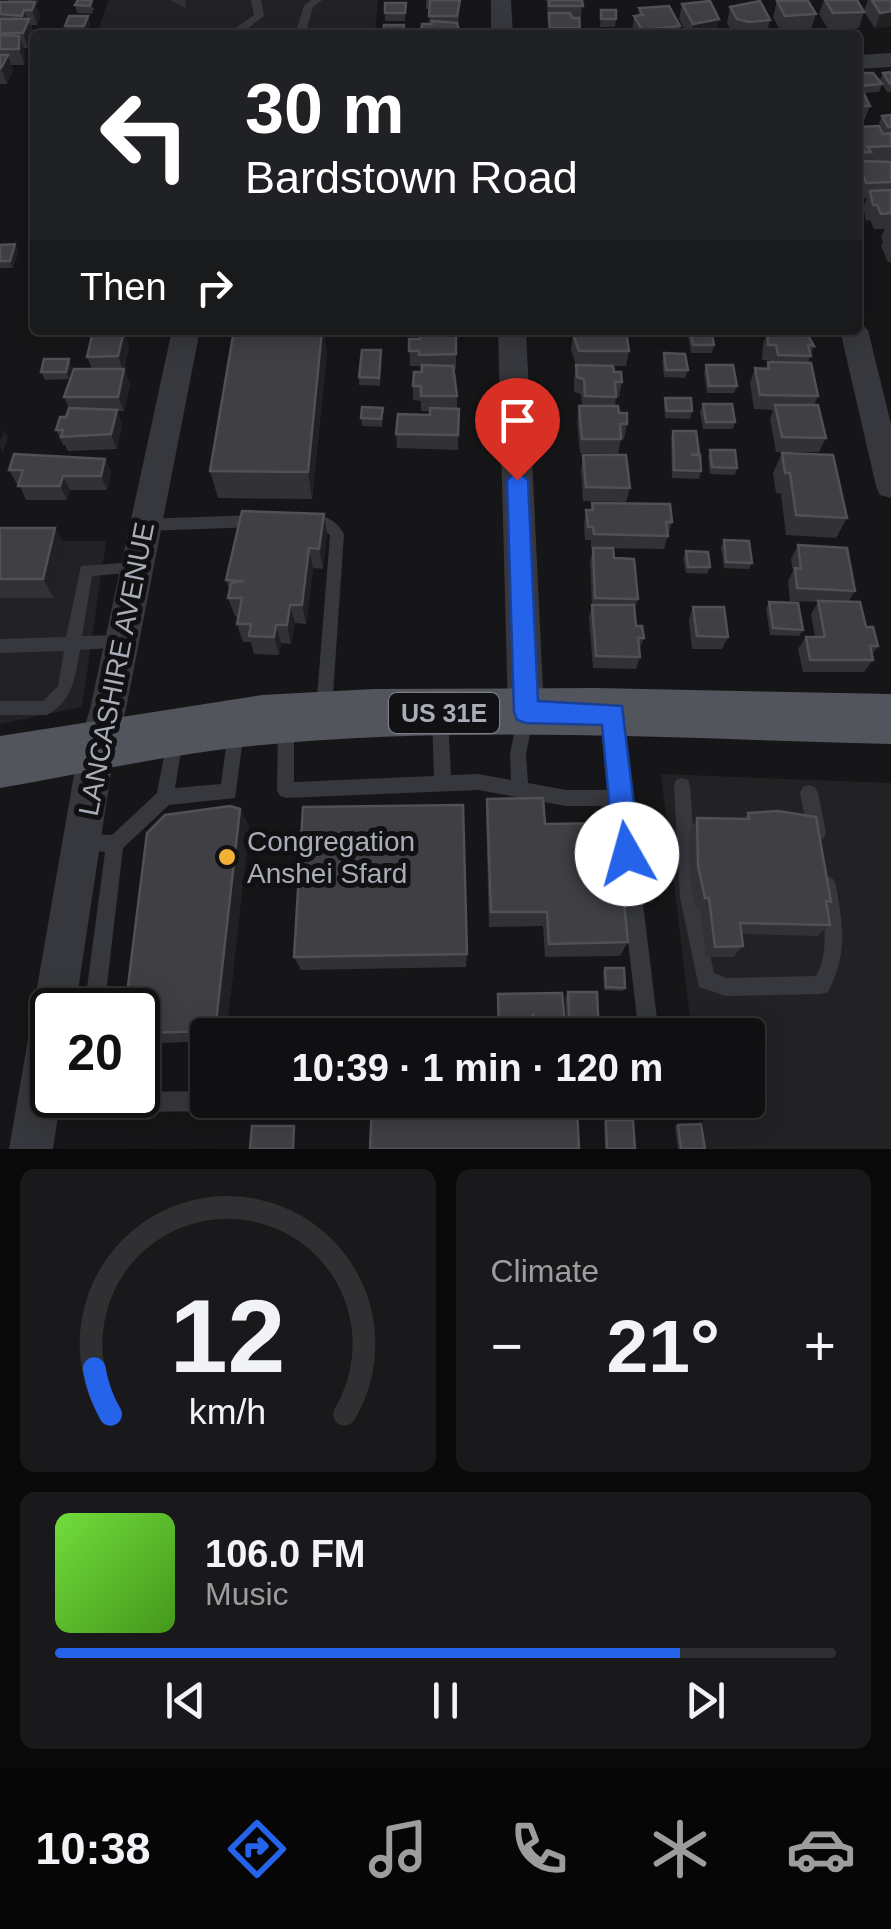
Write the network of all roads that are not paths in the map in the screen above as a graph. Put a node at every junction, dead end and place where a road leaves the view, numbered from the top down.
1 (256, 0) edge
2 (317, 0) edge
3 (502, 0) edge
4 (240, 30) edge
5 (306, 30) edge
6 (502, 30) edge
7 (891, 60) edge
8 (862, 62) edge
9 (184, 335) edge
10 (512, 335) edge
11 (855, 335) edge
12 (891, 486) edge
13 (143, 525) junction
14 (135, 568) junction
15 (121, 642) junction
16 (41, 644) junction
17 (71, 644) junction
18 (0, 646) edge
19 (37, 662) dead end
20 (0, 708) edge
21 (526, 712) junction
22 (440, 714) junction
23 (614, 714) junction
24 (283, 719) junction
25 (891, 719) edge
26 (27, 727) edge
27 (177, 731) junction
28 (96, 746) junction
29 (443, 783) junction
30 (682, 786) dead end
31 (520, 789) junction
32 (809, 792) dead end
33 (165, 796) junction
34 (620, 798) junction
35 (99, 844) junction
36 (60, 988) edge
37 (95, 988) edge
38 (647, 1018) edge
39 (160, 1100) edge
40 (190, 1100) edge
41 (36, 1118) edge
42 (31, 1149) edge

1 - 4 lane
2 - 5 lane
3 - 6 street
7 - 8 street
9 - 13 street, LANCASHIRE AVENUE
10 - 21 street
11 - 12 street
13 - 14 street, LANCASHIRE AVENUE
13 - 24 lane
14 - 15 street, LANCASHIRE AVENUE
14 - 17 lane
15 - 17 lane
15 - 28 street, LANCASHIRE AVENUE
16 - 17 lane
16 - 18 lane
16 - 19 lane
17 - 26 lane
20 - 26 lane
21 - 22 main road, US 31E
21 - 23 main road, US 31E
21 - 31 lane
22 - 24 main road, US 31E
22 - 29 lane
23 - 25 main road, US 31E
23 - 34 lane
24 - 27 main road, US 31E
24 - 29 lane
24 - 33 lane
26 - 28 main road, US 31E
27 - 28 main road, US 31E
27 - 33 lane
28 - 35 street, LANCASHIRE AVENUE
29 - 31 lane
30 - 32 lane
31 - 34 lane
33 - 35 lane
34 - 38 lane
35 - 36 street, LANCASHIRE AVENUE
35 - 37 lane
39 - 40 lane
41 - 42 street, LANCASHIRE AVENUE

